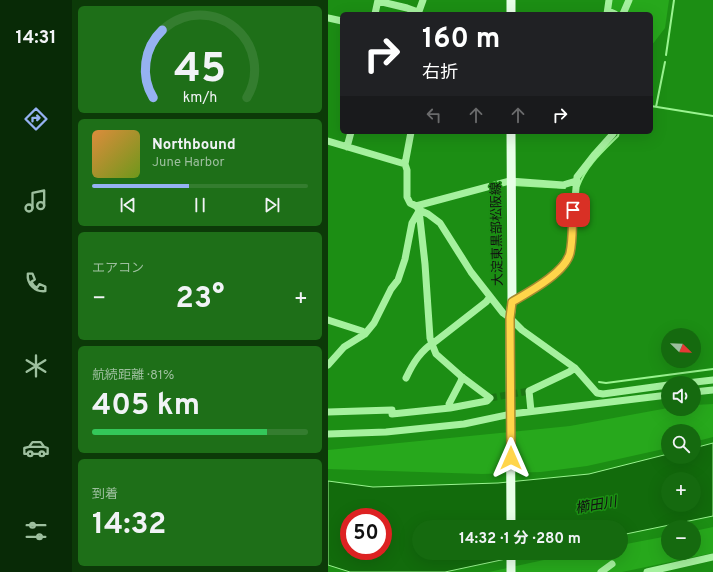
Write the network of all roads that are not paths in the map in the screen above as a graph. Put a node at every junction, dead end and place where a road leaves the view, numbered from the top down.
1 (423, 0) edge
2 (511, 0) edge
3 (609, 0) edge
4 (629, 0) edge
5 (378, 1) edge
6 (375, 12) edge
7 (416, 12) edge
8 (418, 12) edge
9 (511, 12) edge
10 (607, 12) edge
11 (624, 12) edge
12 (328, 18) edge
13 (340, 21) edge
14 (350, 134) edge
15 (411, 134) edge
16 (510, 134) edge
17 (613, 134) edge
18 (328, 141) edge
19 (347, 147) junction
20 (405, 164) junction
21 (576, 181) junction
22 (510, 184) junction
23 (418, 208) junction
24 (490, 297) junction
25 (512, 302) junction
26 (510, 318) junction
27 (328, 320) edge
28 (365, 334) junction
29 (432, 344) junction
30 (328, 365) edge
31 (575, 368) junction
32 (462, 377) junction
33 (406, 378) dead end
34 (713, 380) edge
35 (701, 381) edge
36 (661, 386) edge
37 (713, 390) edge
38 (701, 391) edge
39 (661, 396) edge
40 (450, 408) junction
41 (531, 411) junction
42 (328, 412) edge
43 (511, 416) junction
44 (328, 434) edge
45 (511, 520) edge
46 (713, 557) edge
47 (511, 560) edge
48 (612, 564) dead end
49 (512, 572) edge
50 (601, 572) edge
51 (647, 572) edge

1 - 8 street
2 - 9 main road
3 - 10 street
4 - 11 street
5 - 6 street
5 - 7 street
12 - 13 street
14 - 19 street
15 - 20 street
16 - 22 main road, 大淀東黒部松阪線
17 - 21 street
18 - 19 street
19 - 20 street
20 - 23 street
21 - 22 street
21 - 25 street
22 - 23 street
22 - 25 main road, 大淀東黒部松阪線
23 - 24 street
23 - 28 street
23 - 29 street
24 - 26 street
24 - 29 street
25 - 26 main road, 大淀東黒部松阪線
26 - 31 street
26 - 43 main road, 大淀東黒部松阪線
27 - 28 street
28 - 30 street
29 - 32 street
29 - 33 street
31 - 36 street
31 - 41 street
32 - 40 street
32 - 40 street
34 - 35 street
37 - 38 street
39 - 41 street
40 - 42 street
41 - 43 street
43 - 44 street
43 - 45 main road, 大淀東黒部松阪線
46 - 51 street
47 - 49 main road
48 - 50 street

